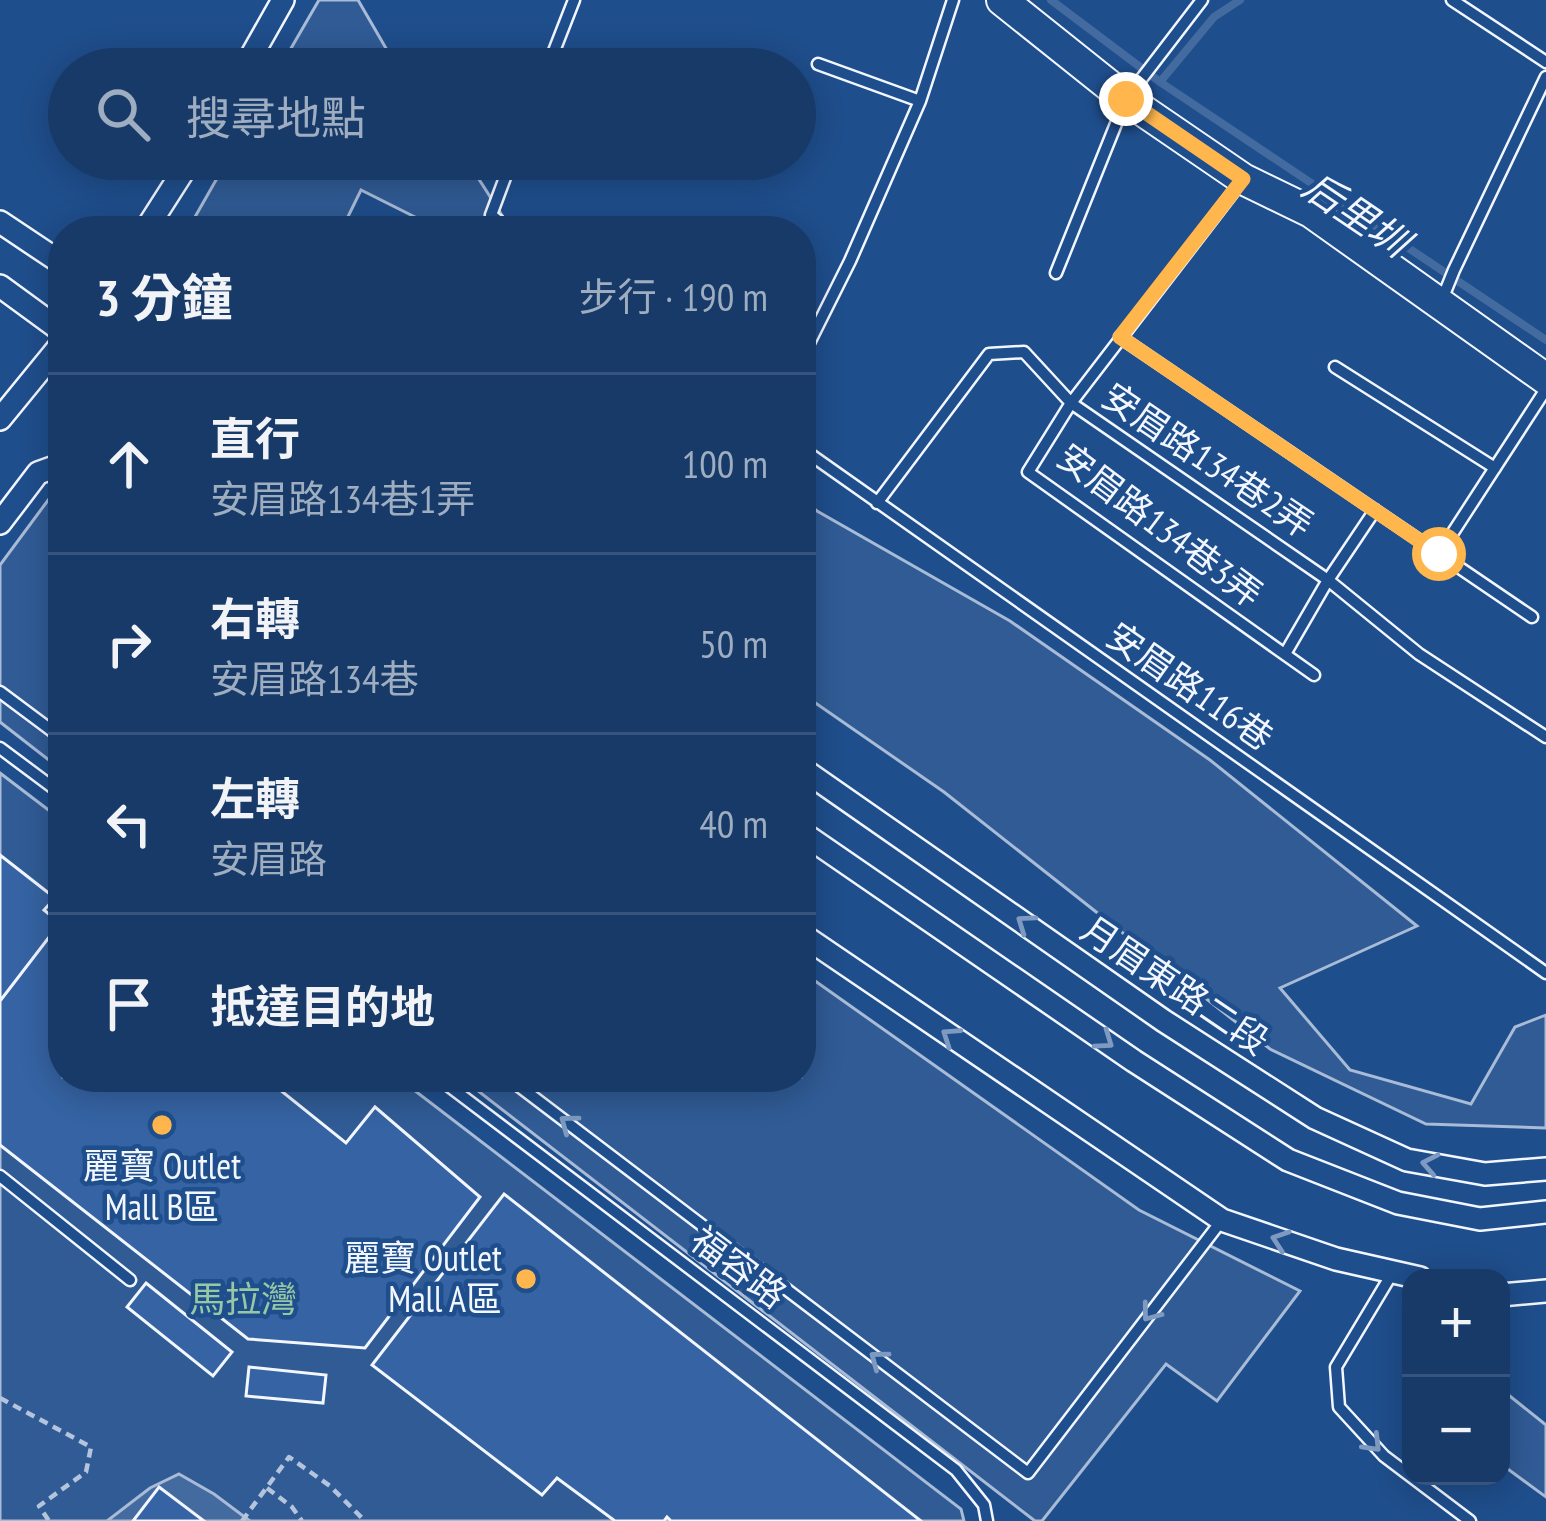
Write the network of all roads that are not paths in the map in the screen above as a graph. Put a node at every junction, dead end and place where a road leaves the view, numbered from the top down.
1 (283, 0) edge
2 (574, 0) edge
3 (953, 0) edge
4 (1002, 0) edge
5 (1202, 0) edge
6 (1452, 0) edge
7 (256, 48) edge
8 (555, 48) edge
9 (1546, 62) edge
10 (818, 64) dead end
11 (1546, 77) edge
12 (1126, 99) junction
13 (920, 101) junction
14 (1243, 179) junction
15 (178, 180) edge
16 (504, 180) edge
17 (155, 216) edge
18 (492, 216) edge
19 (0, 222) edge
20 (48, 253) edge
21 (1056, 273) dead end
22 (0, 286) edge
23 (1440, 305) junction
24 (48, 321) edge
25 (816, 329) edge
26 (1120, 337) junction
27 (48, 361) edge
28 (1335, 367) dead end
29 (1546, 379) edge
30 (1546, 389) edge
31 (1071, 403) junction
32 (0, 419) edge
33 (816, 459) edge
34 (1495, 468) junction
35 (48, 469) edge
36 (878, 502) junction
37 (1375, 510) junction
38 (0, 523) edge
39 (1439, 554) junction
40 (1328, 580) junction
41 (1532, 617) dead end
42 (1285, 654) junction
43 (1314, 675) dead end
44 (0, 692) edge
45 (48, 729) edge
46 (1546, 737) edge
47 (0, 748) edge
48 (816, 778) edge
49 (48, 784) edge
50 (816, 842) edge
51 (816, 944) edge
52 (1546, 973) edge
53 (457, 1092) edge
54 (528, 1092) edge
55 (1546, 1169) edge
56 (0, 1176) edge
57 (1546, 1212) edge
58 (1222, 1220) junction
59 (1393, 1272) junction
60 (1402, 1274) edge
61 (130, 1280) dead end
62 (1546, 1291) edge
63 (1510, 1294) edge
64 (987, 1521) edge
65 (1470, 1521) edge

1 - 7 street
2 - 8 lane
3 - 13 lane
4 - 12 street
5 - 12 lane
6 - 9 lane
10 - 13 lane
11 - 23 lane
12 - 14 street
12 - 21 lane
13 - 25 lane
14 - 23 street
14 - 26 lane
15 - 17 street
16 - 18 lane
19 - 20 street
22 - 24 street
23 - 29 street
26 - 31 lane
26 - 37 lane
27 - 32 street
28 - 34 lane
30 - 34 lane
31 - 36 lane, 安眉路134巷2弄
31 - 40 lane, 安眉路134巷2弄
31 - 42 lane, 安眉路134巷3弄
33 - 36 lane, 安眉路116巷
34 - 39 lane
35 - 38 street
36 - 52 lane, 安眉路116巷
37 - 39 lane
37 - 40 lane
39 - 41 lane
40 - 42 lane
40 - 46 lane, 安眉路134巷2弄
42 - 43 lane, 安眉路134巷3弄
44 - 45 lane
47 - 49 lane
55 -> 48 street, 月眉東路二段
50 -> 57 street
58 -> 51 street
53 - 64 lane, 福容路
58 -> 54 lane
56 - 61 lane
59 -> 58 street
59 - 60 street
59 -> 65 lane
62 - 63 street

